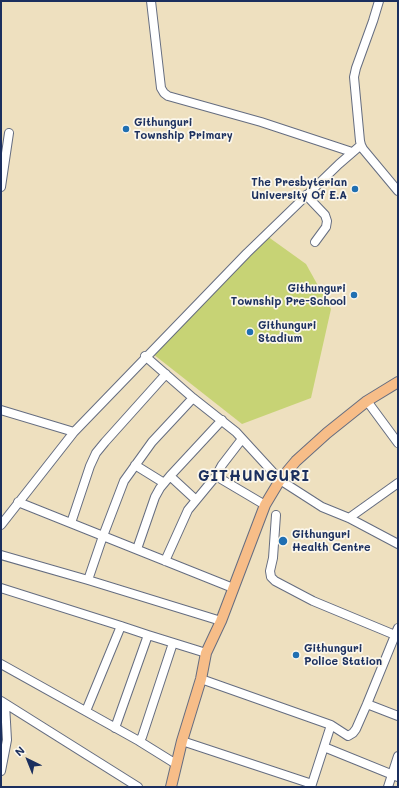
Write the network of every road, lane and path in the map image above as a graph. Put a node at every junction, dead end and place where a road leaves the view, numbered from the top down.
1 (151, 1) edge
2 (379, 1) edge
3 (9, 133) dead end
4 (361, 145) junction
5 (352, 152) junction
6 (1, 187) edge
7 (398, 191) edge
8 (306, 195) junction
9 (315, 242) dead end
10 (145, 356) junction
11 (166, 374) junction
12 (398, 382) edge
13 (193, 398) junction
14 (367, 401) junction
15 (1, 410) edge
16 (222, 420) junction
17 (74, 432) junction
18 (242, 439) junction
19 (398, 443) edge
20 (135, 465) junction
21 (170, 476) junction
22 (216, 476) junction
23 (280, 480) junction
24 (164, 483) junction
25 (398, 483) edge
26 (196, 500) junction
27 (18, 502) junction
28 (265, 505) junction
29 (276, 515) dead end
30 (349, 518) junction
31 (71, 522) junction
32 (1, 525) edge
33 (103, 536) junction
34 (398, 544) edge
35 (137, 549) junction
36 (1, 555) edge
37 (165, 561) junction
38 (88, 580) junction
39 (1, 588) edge
40 (233, 588) junction
41 (221, 621) junction
42 (121, 626) junction
43 (397, 631) edge
44 (148, 635) junction
45 (173, 643) junction
46 (206, 653) junction
47 (1, 664) edge
48 (201, 679) junction
49 (3, 702) edge
50 (367, 704) junction
51 (86, 711) junction
52 (398, 716) edge
53 (331, 725) junction
54 (115, 728) junction
55 (4, 739) edge
56 (139, 741) junction
57 (182, 741) junction
58 (324, 747) junction
59 (398, 756) edge
60 (176, 764) junction
61 (1, 771) edge
62 (395, 776) edge
63 (311, 785) edge
64 (138, 787) edge
65 (172, 787) edge
66 (388, 787) edge

1 - 5 street
2 - 4 street
3 - 6 street
4 - 5 street
4 - 7 street
5 - 8 street
8 - 9 street
8 - 10 street
10 - 11 street
10 - 17 street
11 - 13 street
11 - 31 street
12 - 14 main road
13 - 16 street
13 - 20 street
14 - 19 street
14 - 23 main road
15 - 17 street
16 - 18 street
16 - 21 street
17 - 27 street
18 - 22 street
18 - 23 street
20 - 24 street
20 - 33 street
21 - 24 street
21 - 26 street
22 - 26 street
22 - 28 street
23 - 28 main road
23 - 30 street
24 - 35 street
25 - 30 street
26 - 37 street
27 - 31 street
27 - 32 street
28 - 40 main road
29 - 43 street
30 - 34 street
31 - 33 street
33 - 35 street
33 - 38 street
35 - 37 street
36 - 38 street
37 - 40 street
38 - 41 street
39 - 42 street
40 - 41 main road
41 - 46 main road
42 - 44 street
42 - 51 street
43 - 50 street
44 - 45 street
44 - 54 street
45 - 46 street
45 - 56 street
46 - 48 main road
47 - 51 street
48 - 53 street
48 - 57 main road
49 - 55 street
49 - 64 street
50 - 52 street
50 - 53 street
51 - 54 street
53 - 58 street
54 - 56 street
55 - 61 street
56 - 60 street
57 - 60 main road
57 - 63 street
58 - 62 street
58 - 63 street
59 - 62 street
60 - 65 main road
62 - 66 street

